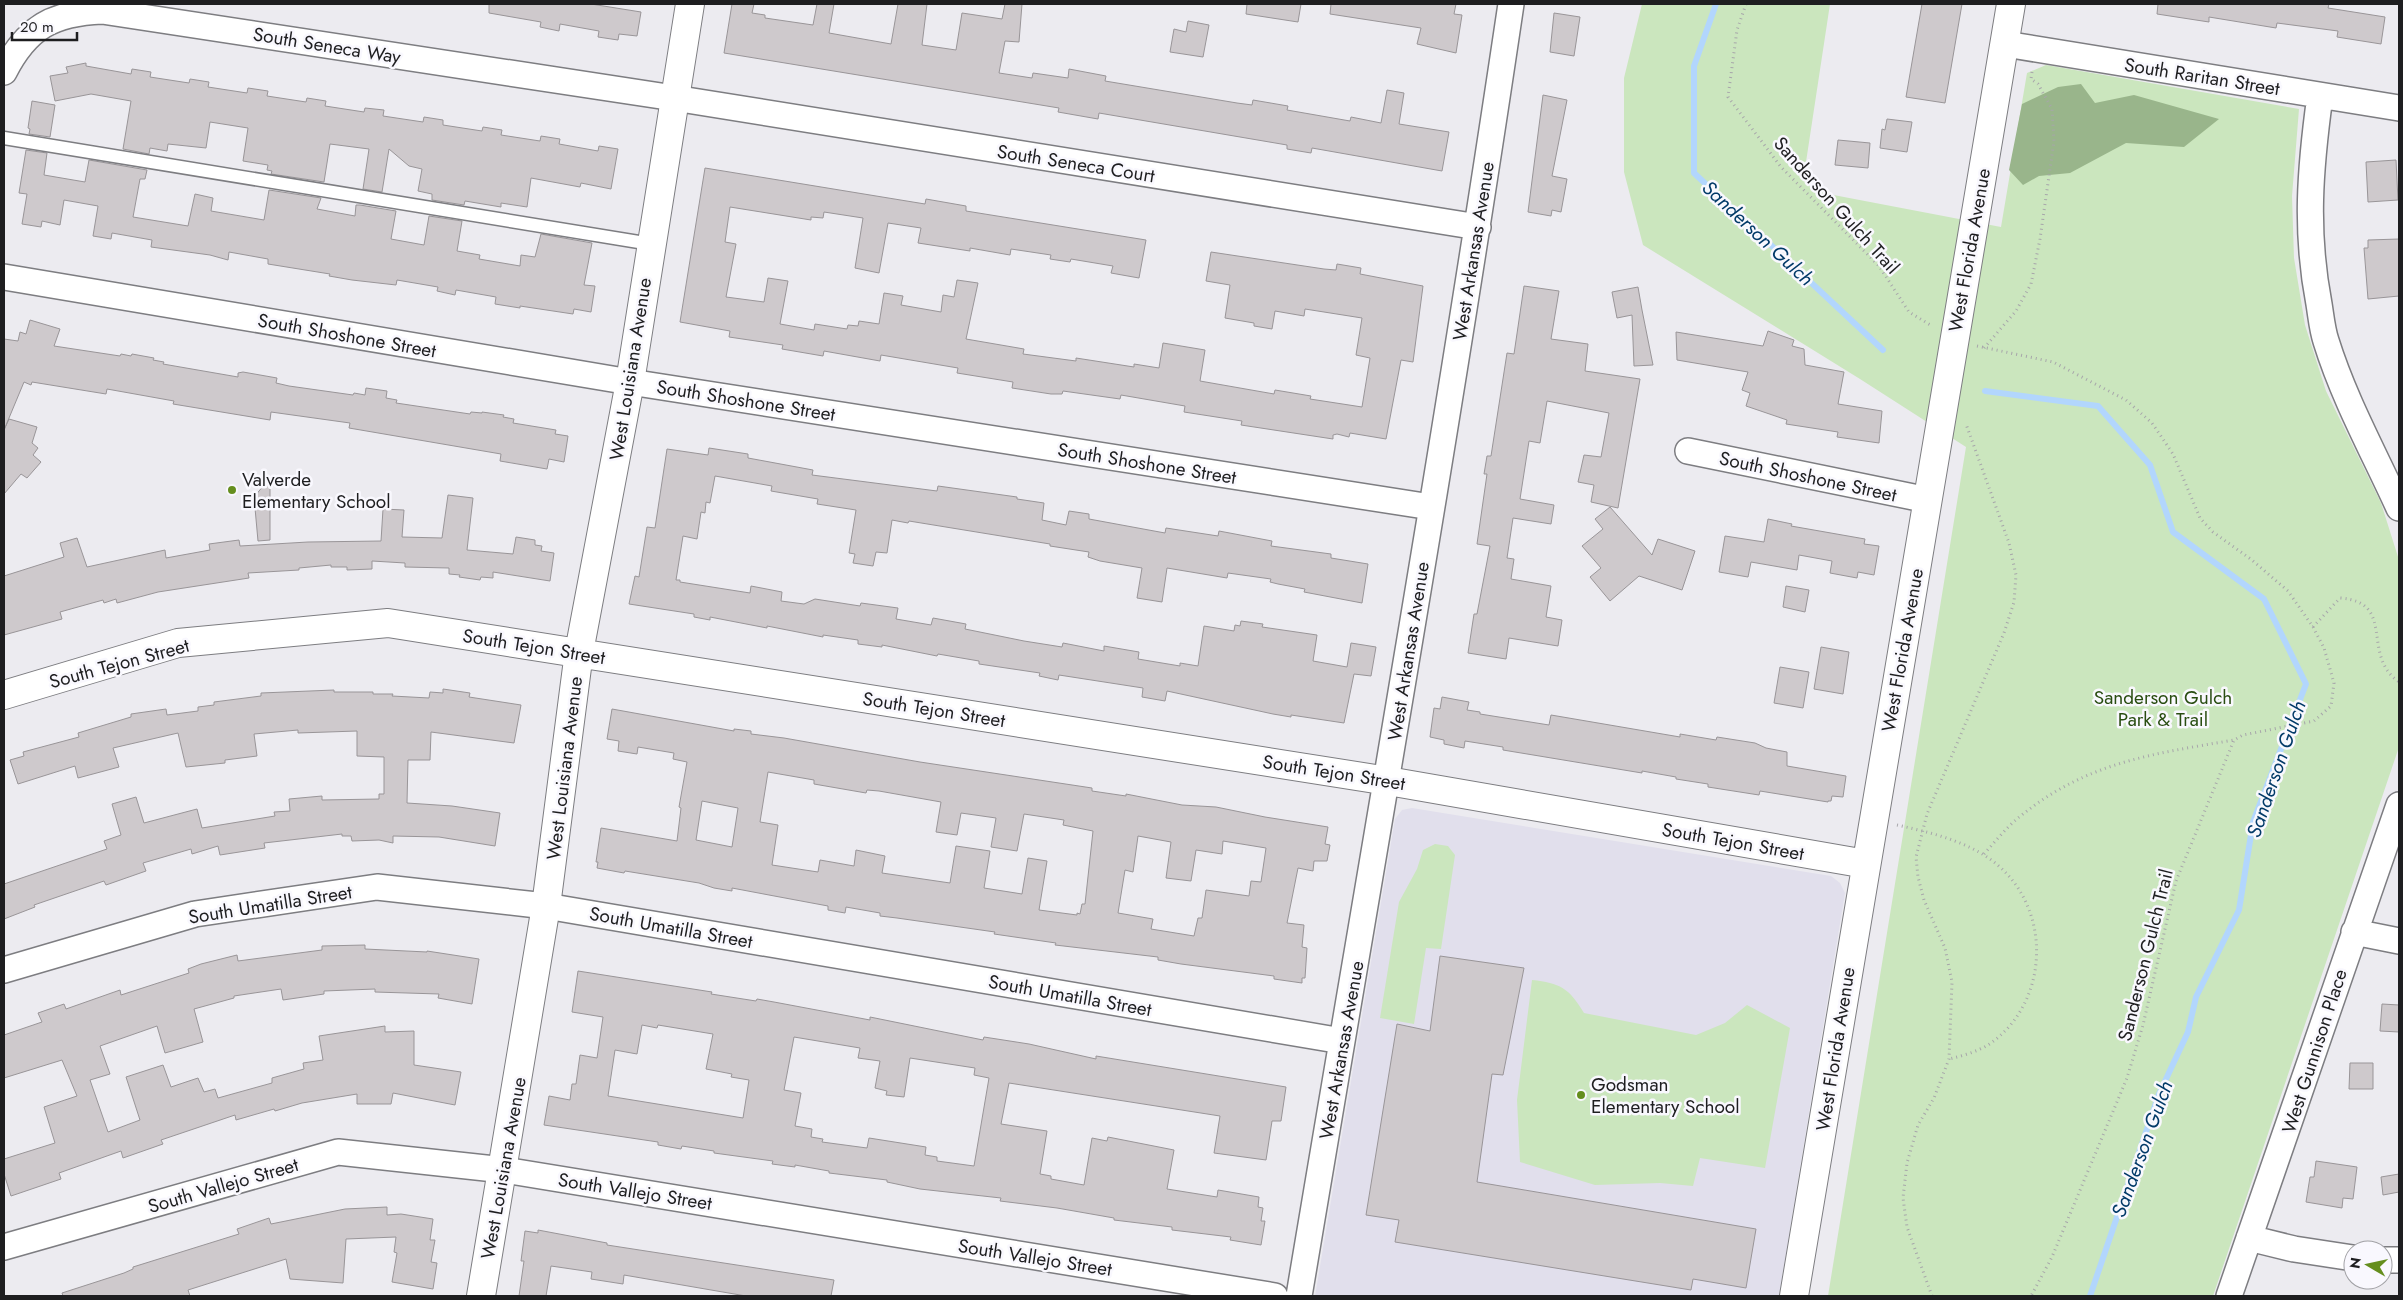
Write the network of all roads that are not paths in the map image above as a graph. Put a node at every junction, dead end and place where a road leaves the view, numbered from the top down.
1 (690, 4) edge
2 (1511, 4) edge
3 (2011, 4) edge
4 (2005, 44) junction
5 (4, 72) edge
6 (2320, 96) junction
7 (674, 98) junction
8 (2399, 108) edge
9 (4, 138) edge
10 (1478, 227) junction
11 (651, 244) junction
12 (4, 277) edge
13 (630, 382) junction
14 (1688, 451) dead end
15 (1928, 500) junction
16 (1431, 507) junction
17 (2399, 508) edge
18 (579, 652) junction
19 (4, 695) edge
20 (1388, 781) junction
21 (2399, 806) edge
22 (1866, 864) junction
23 (546, 906) junction
24 (2354, 932) junction
25 (2399, 941) edge
26 (4, 970) edge
27 (1342, 1041) junction
28 (504, 1170) junction
29 (2249, 1238) junction
30 (4, 1247) edge
31 (2343, 1256) edge
32 (482, 1296) edge
33 (1275, 1296) edge
34 (1299, 1296) edge
35 (1794, 1296) edge
36 (2229, 1296) edge

1 - 7 street, West Louisiana Avenue
2 - 10 street, West Arkansas Avenue
3 - 4 street, West Florida Avenue
4 - 6 street, South Raritan Street
4 - 15 street, West Florida Avenue
5 - 7 street, South Seneca Way
6 - 8 street, South Raritan Street
6 - 17 street
7 - 10 street, South Seneca Court
7 - 11 street, West Louisiana Avenue
9 - 11 lane
10 - 16 street, West Arkansas Avenue
11 - 13 street, West Louisiana Avenue
12 - 13 street, South Shoshone Street
13 - 16 street, South Shoshone Street
13 - 18 street, West Louisiana Avenue
14 - 15 street, South Shoshone Street
15 - 22 street, West Florida Avenue
16 - 20 street, West Arkansas Avenue
18 - 19 street, South Tejon Street
18 - 20 street, South Tejon Street
18 - 23 street, West Louisiana Avenue
20 - 22 street, South Tejon Street
20 - 27 street, West Arkansas Avenue
21 - 24 street, West Gunnison Place
22 - 35 street, West Florida Avenue
23 - 26 street, South Umatilla Street
23 - 27 street, South Umatilla Street
23 - 28 street, West Louisiana Avenue
24 - 25 street
24 - 29 street, West Gunnison Place
27 - 34 street, West Arkansas Avenue
28 - 30 street, South Vallejo Street
28 - 32 street, West Louisiana Avenue
28 - 33 street, South Vallejo Street
29 - 31 street
29 - 36 street, West Gunnison Place

